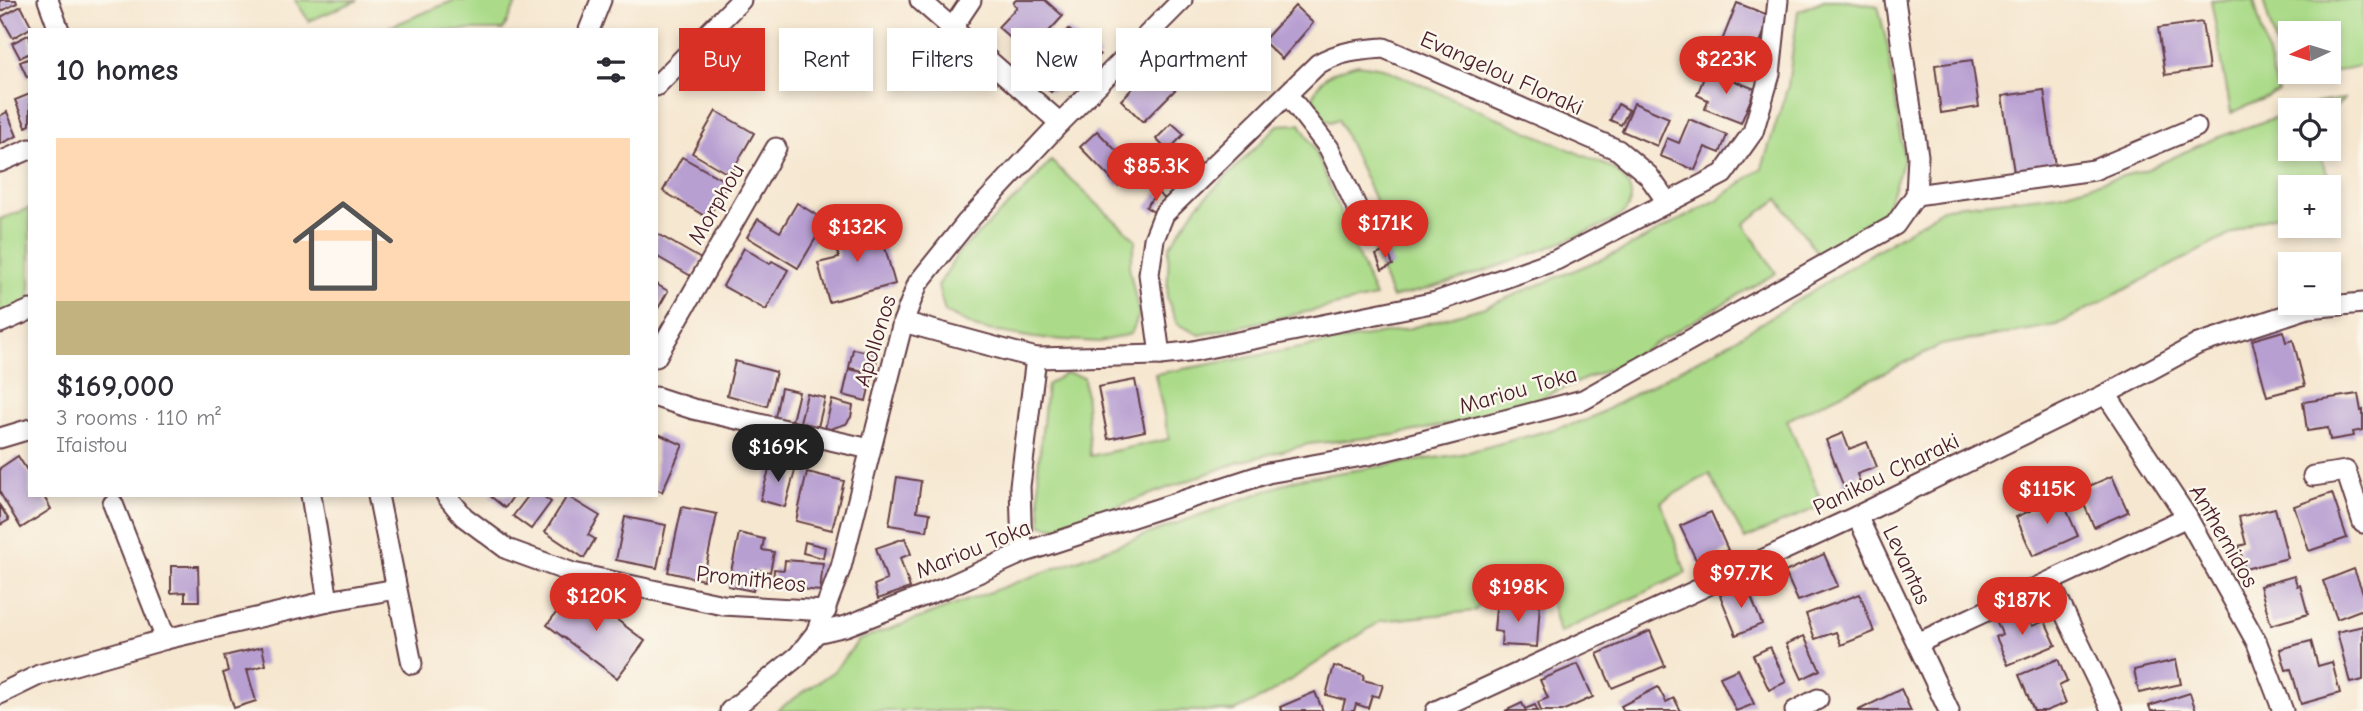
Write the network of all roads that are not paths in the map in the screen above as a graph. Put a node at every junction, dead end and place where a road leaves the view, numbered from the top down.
1 (48, 0) edge
2 (601, 0) edge
3 (741, 0) edge
4 (920, 0) edge
5 (971, 0) edge
6 (1182, 0) edge
7 (1778, 0) edge
8 (1895, 0) edge
9 (953, 27) junction
10 (58, 28) edge
11 (590, 28) edge
12 (658, 84) edge
13 (1288, 95) junction
14 (1060, 123) junction
15 (2196, 127) dead end
16 (776, 148) dead end
17 (28, 150) edge
18 (0, 162) edge
19 (1916, 195) junction
20 (1668, 203) junction
21 (1370, 236) dead end
22 (2363, 303) edge
23 (28, 311) edge
24 (903, 322) junction
25 (0, 323) edge
26 (658, 354) edge
27 (1160, 355) junction
28 (1036, 358) junction
29 (2106, 394) junction
30 (658, 398) edge
31 (28, 430) edge
32 (0, 438) edge
33 (870, 449) junction
34 (2313, 476) dead end
35 (311, 497) edge
36 (378, 497) edge
37 (448, 497) edge
38 (113, 504) dead end
39 (1857, 516) junction
40 (2187, 517) junction
41 (2363, 523) edge
42 (1022, 553) junction
43 (2050, 583) junction
44 (396, 589) junction
45 (328, 601) junction
46 (826, 611) junction
47 (816, 633) junction
48 (166, 639) junction
49 (1918, 643) junction
50 (412, 664) dead end
51 (0, 694) edge
52 (1818, 699) dead end
53 (730, 711) edge
54 (1436, 711) edge
55 (1795, 711) edge
56 (1949, 711) edge
57 (2112, 711) edge
58 (2283, 711) edge

1 - 10 street
2 - 11 street
3 - 12 street
4 - 9 street
5 - 9 street
6 - 14 street, Apollonos
7 - 20 street
8 - 19 street
9 - 14 street
13 - 20 street, Evangelou Floraki
13 - 21 street
13 - 27 street, Evangelou Floraki
14 - 24 street, Apollonos
15 - 19 street
16 - 26 street, Morphou
17 - 18 street
19 - 42 street, Mariou Toka
20 - 27 street
22 - 29 street, Panikou Charaki
23 - 25 street
24 - 28 street
24 - 33 street, Apollonos
27 - 28 street
28 - 42 street
29 - 39 street, Panikou Charaki
29 - 40 street, Anthemidos
30 - 33 street
31 - 32 street
33 - 46 street, Apollonos
34 - 41 street
35 - 45 street
36 - 44 street
37 - 46 street, Promitheos
38 - 48 street
39 - 49 street, Levantas
39 - 54 street, Panikou Charaki
40 - 43 street
40 - 58 street, Anthemidos
42 - 47 street, Mariou Toka
43 - 49 street
43 - 57 street
44 - 45 street
44 - 50 street
45 - 48 street
46 - 47 street, Apollonos
47 - 53 street, Apollonos
48 - 51 street
49 - 56 street, Levantas
52 - 55 street

